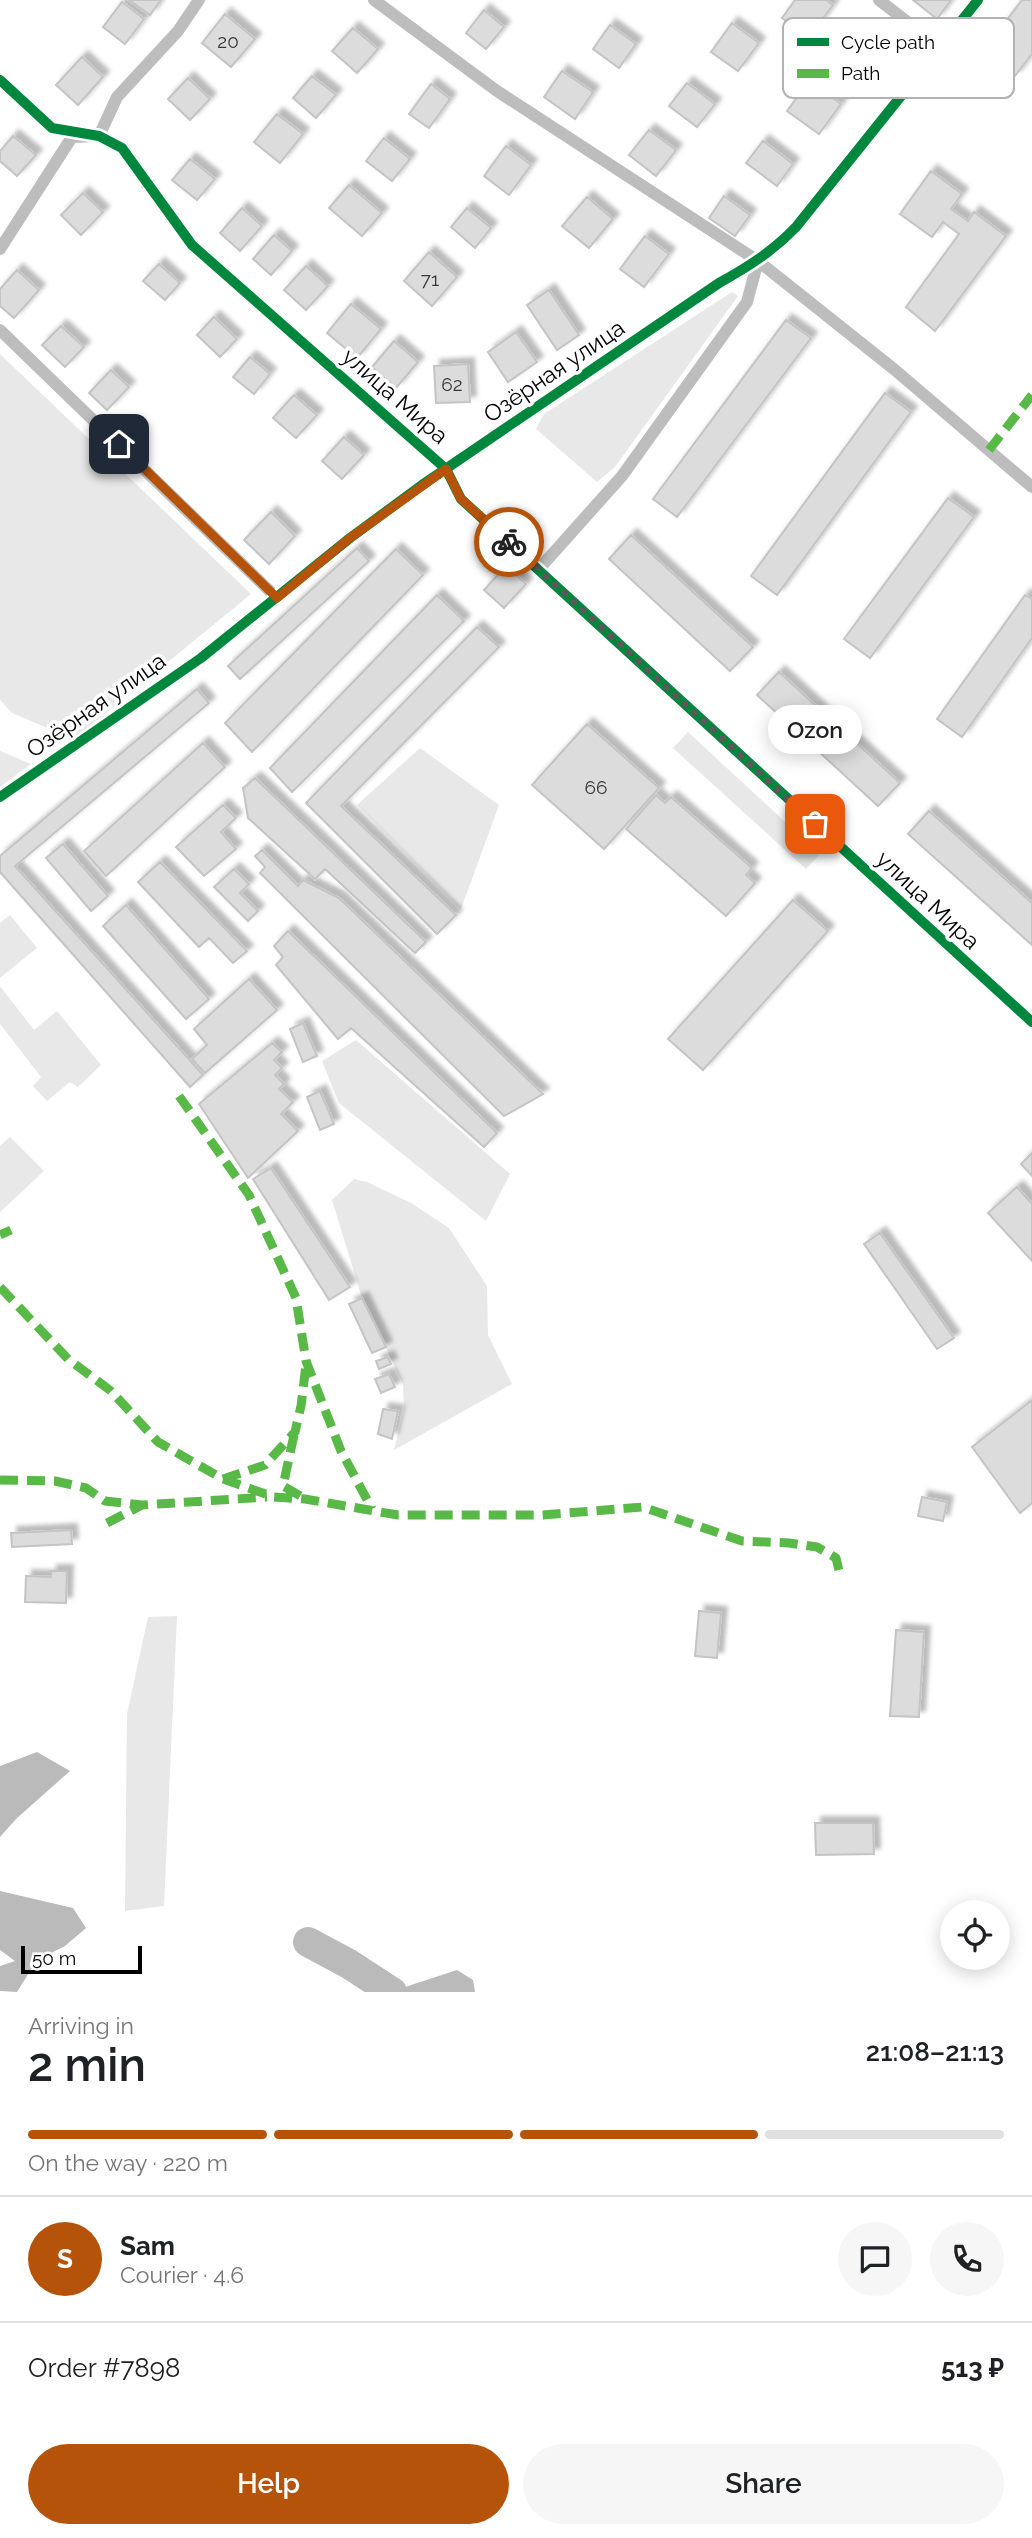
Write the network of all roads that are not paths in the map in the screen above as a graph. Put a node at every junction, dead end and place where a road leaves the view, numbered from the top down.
1 (199, 0) edge
2 (374, 0) edge
3 (880, 0) edge
4 (978, 0) edge
5 (903, 18) edge
6 (964, 18) edge
7 (0, 80) edge
8 (900, 98) edge
9 (99, 136) junction
10 (0, 249) edge
11 (758, 261) junction
12 (0, 330) edge
13 (446, 469) junction
14 (1032, 487) edge
15 (539, 569) junction
16 (277, 598) junction
17 (0, 797) edge
18 (1032, 1022) edge

1 - 9 street
2 - 11 street
3 - 5 street
4 - 6 street, Озёрная улица
7 - 9 street, улица Мира
8 - 11 street, Озёрная улица
9 - 10 street
9 - 13 street, улица Мира
11 - 13 street, Озёрная улица
11 - 14 street
11 - 15 street
12 - 16 street
13 - 15 street, улица Мира
13 - 16 street, Озёрная улица
15 - 18 street, улица Мира
16 - 17 street, Озёрная улица

